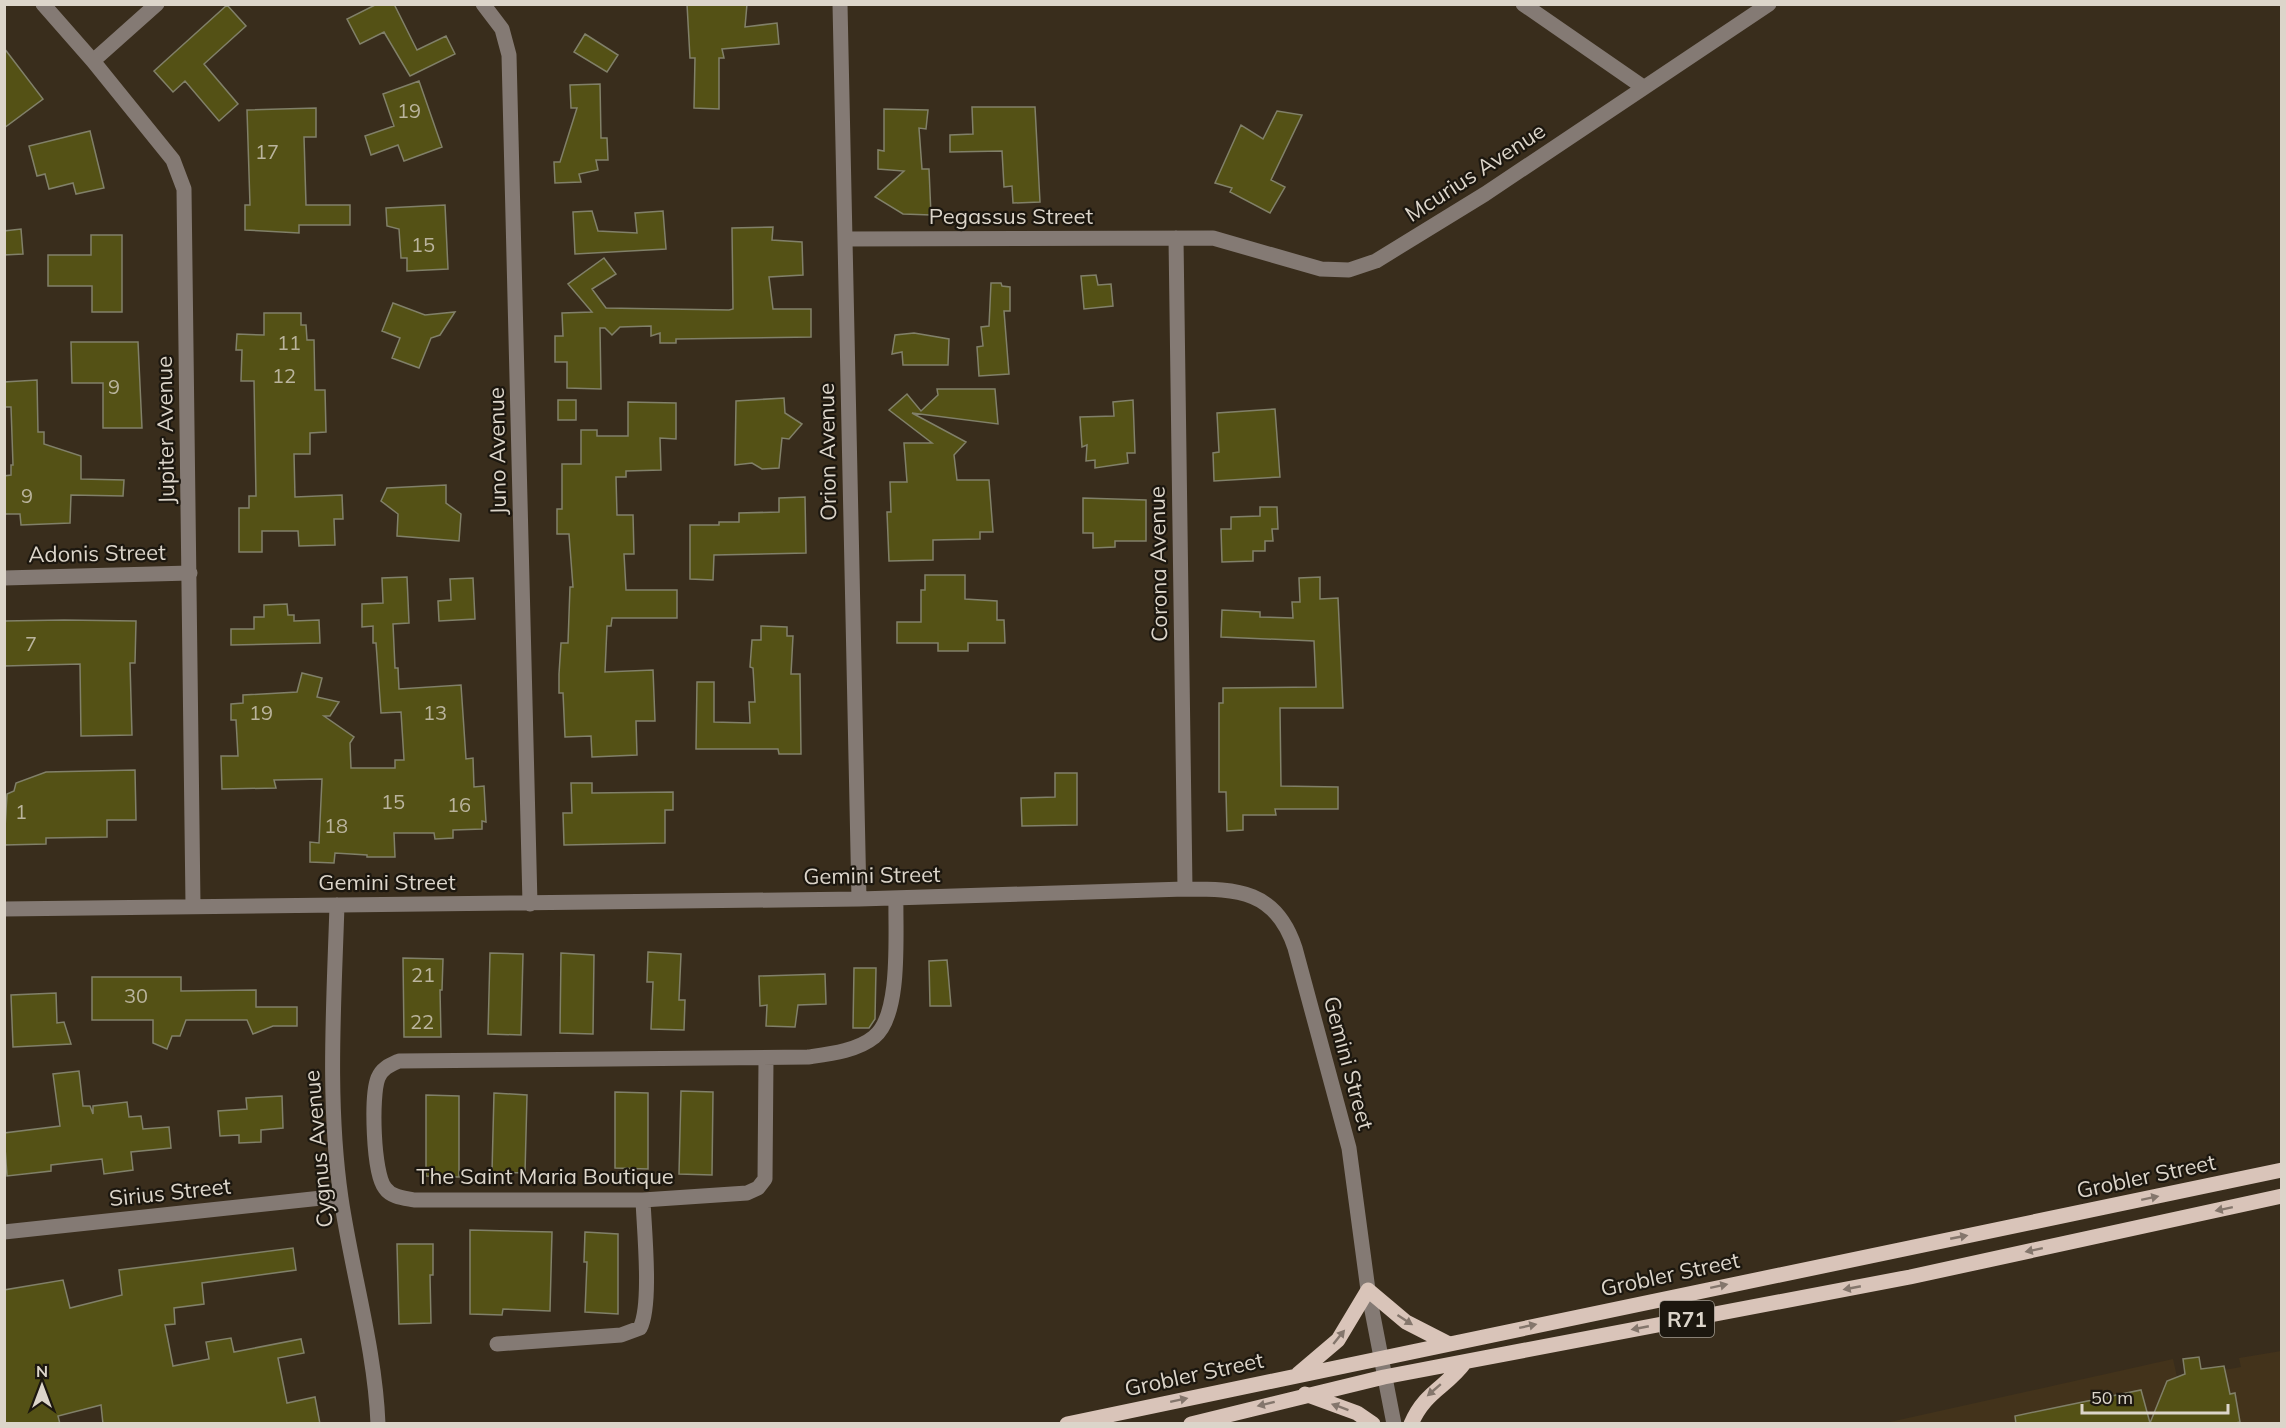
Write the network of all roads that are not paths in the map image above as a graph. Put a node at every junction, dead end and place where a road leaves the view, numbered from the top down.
1 (42, 4) edge
2 (157, 4) edge
3 (483, 4) edge
4 (840, 4) edge
5 (1523, 4) edge
6 (1769, 4) edge
7 (93, 61) junction
8 (1643, 87) junction
9 (1176, 238) junction
10 (845, 239) junction
11 (190, 573) junction
12 (4, 578) edge
13 (1185, 889) junction
14 (896, 898) junction
15 (859, 899) junction
16 (530, 904) junction
17 (193, 905) junction
18 (337, 905) junction
19 (4, 909) edge
20 (766, 1059) junction
21 (2282, 1170) edge
22 (340, 1196) junction
23 (2282, 1196) edge
24 (643, 1200) junction
25 (4, 1232) edge
26 (1368, 1290) junction
27 (1448, 1343) junction
28 (497, 1344) dead end
29 (1381, 1356) junction
30 (1465, 1362) junction
31 (1298, 1374) junction
32 (1384, 1377) junction
33 (1305, 1394) junction
34 (378, 1424) edge
35 (1067, 1424) edge
36 (1191, 1424) edge
37 (1373, 1424) edge
38 (1394, 1424) edge
39 (1411, 1424) edge

1 - 7 street, Jupiter Avenue
2 - 7 street
3 - 16 street, Juno Avenue
4 - 10 street, Orion Avenue
5 - 8 street
6 - 8 street, Mcurius Avenue
7 - 11 street, Jupiter Avenue
8 - 9 street, Mcurius Avenue
9 - 10 street, Pegassus Street
9 - 13 street, Corona Avenue
10 - 15 street, Orion Avenue
11 - 12 street, Adonis Street
11 - 17 street, Jupiter Avenue
13 - 14 street, Gemini Street
13 - 26 street, Gemini Street
14 - 15 street, Gemini Street
14 - 20 street, The Saint Maria Boutique
15 - 16 street, Gemini Street
16 - 18 street, Gemini Street
17 - 18 street, Gemini Street
17 - 19 street, Gemini Street
18 - 22 street, Cygnus Avenue
20 - 24 street, The Saint Maria Boutique
20 - 24 street, The Saint Maria Boutique
27 -> 21 main road, Grobler Street / R71
22 - 25 street, Sirius Street
22 - 34 street, Cygnus Avenue
23 -> 30 main road, Grobler Street / R71
24 - 28 street
26 -> 27 main road
26 - 29 street, Gemini Street
31 -> 26 main road
27 - 29 main road, Grobler Street / R71
29 - 31 main road, Grobler Street / R71
29 - 32 street, Gemini Street
30 - 32 main road, Grobler Street / R71
30 -> 39 main road
35 -> 31 main road, Grobler Street / R71
32 - 33 main road, Grobler Street / R71
32 - 38 street, Gemini Street
33 -> 36 main road, Grobler Street / R71
37 -> 33 main road

